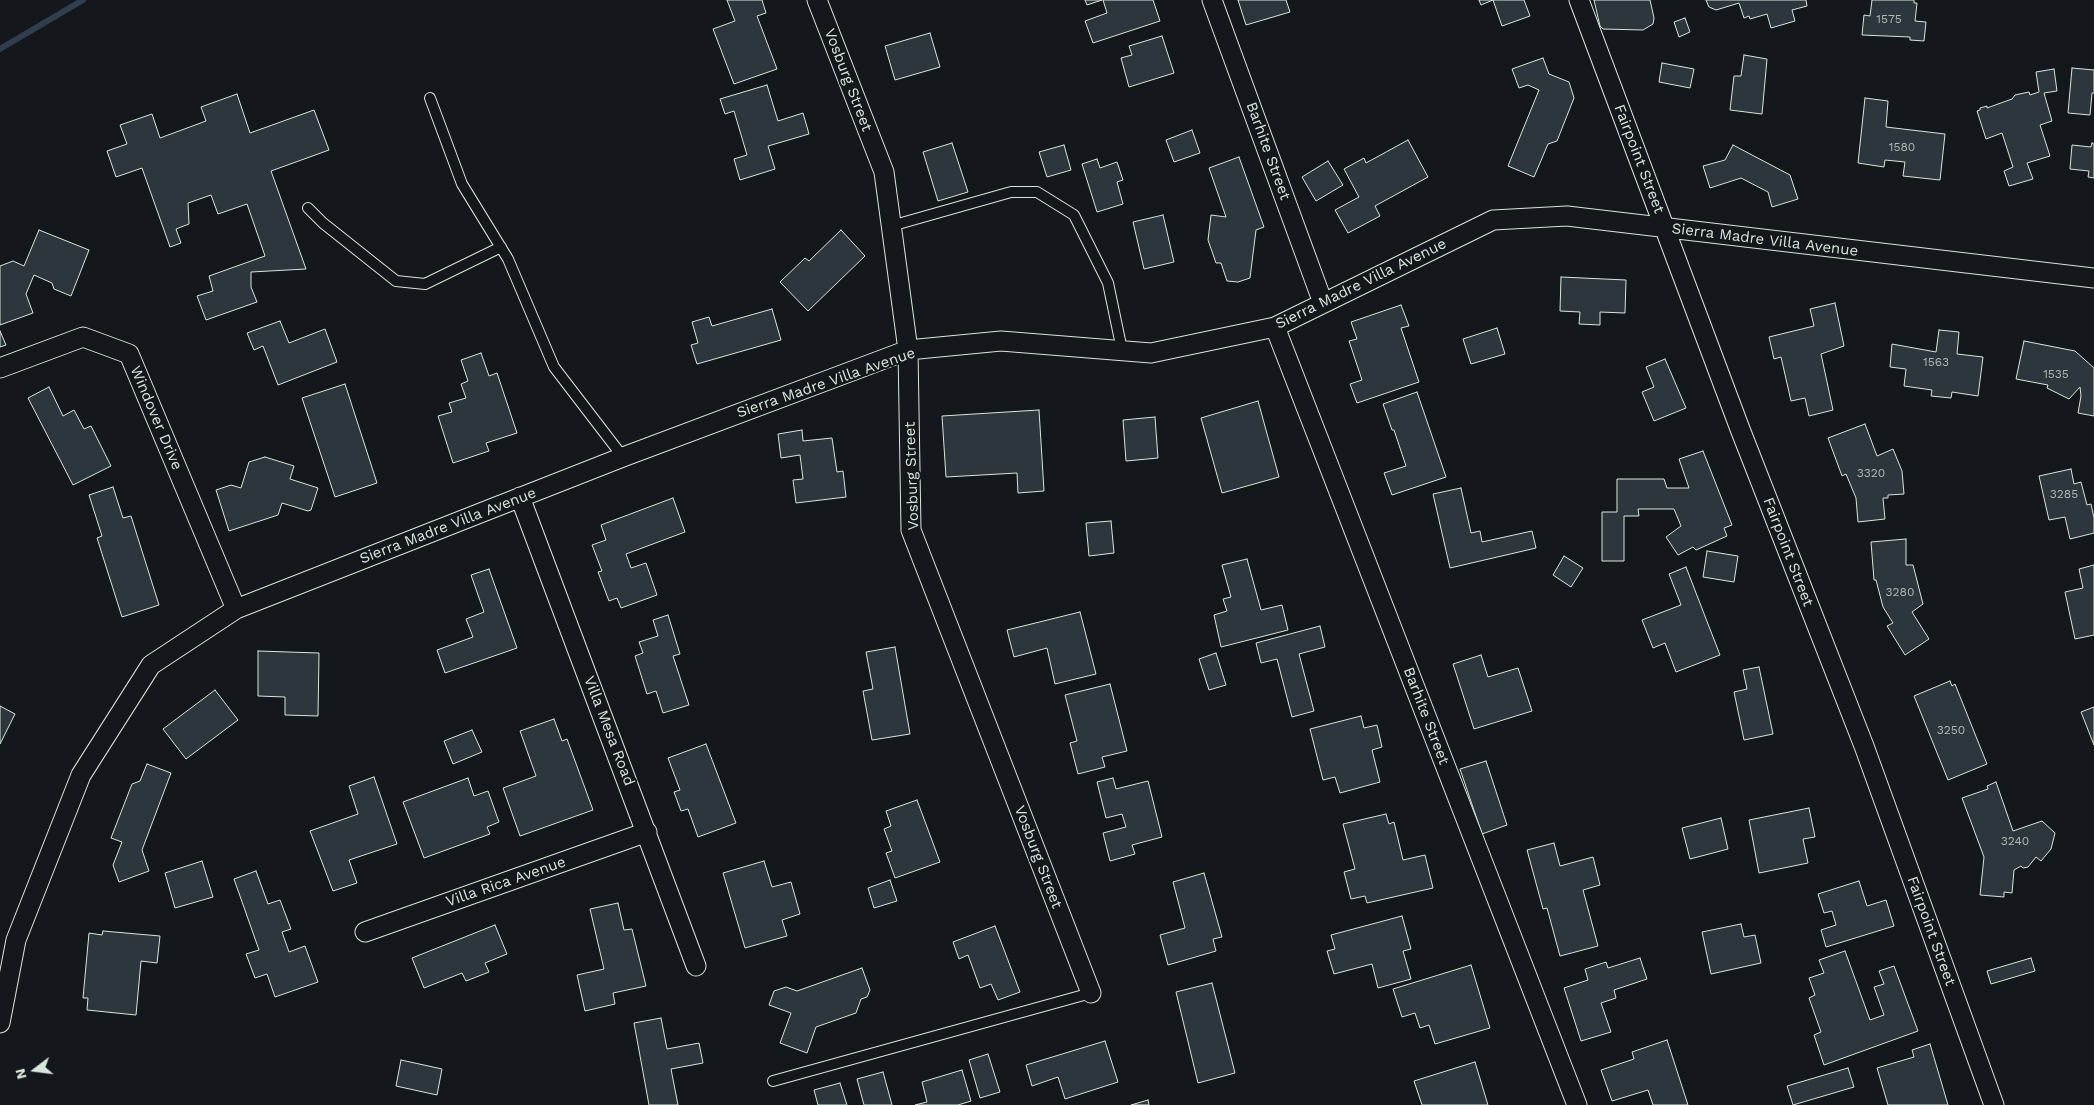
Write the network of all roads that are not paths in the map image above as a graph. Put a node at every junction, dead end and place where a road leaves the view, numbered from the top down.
1 (817, 0) edge
2 (1212, 0) edge
3 (1579, 0) edge
4 (430, 98) dead end
5 (308, 208) dead end
6 (892, 226) junction
7 (1666, 229) junction
8 (501, 247) junction
9 (2094, 278) edge
10 (1324, 303) junction
11 (1275, 327) junction
12 (908, 350) junction
13 (1122, 350) junction
14 (0, 368) edge
15 (623, 457) junction
16 (520, 497) junction
17 (236, 609) junction
18 (647, 832) junction
19 (365, 932) dead end
20 (696, 966) dead end
21 (1091, 993) joint
22 (0, 1023) edge
23 (773, 1081) dead end
24 (1577, 1105) edge
25 (1994, 1105) edge

1 - 6 street, Vosburg Street
2 - 10 street, Barhite Street
3 - 7 street, Fairpoint Street
4 - 8 lane
5 - 8 lane
6 - 12 street, Vosburg Street
6 - 13 lane
7 - 9 street, Sierra Madre Villa Avenue
7 - 10 street, Sierra Madre Villa Avenue
7 - 25 street, Fairpoint Street
8 - 15 lane
10 - 11 street, Sierra Madre Villa Avenue
11 - 13 street, Sierra Madre Villa Avenue
11 - 24 street, Barhite Street
12 - 13 street, Sierra Madre Villa Avenue
12 - 15 street, Sierra Madre Villa Avenue
12 - 21 street, Vosburg Street
14 - 17 street, Windover Drive
15 - 16 street, Sierra Madre Villa Avenue
16 - 17 street, Sierra Madre Villa Avenue
16 - 18 street, Villa Mesa Road
17 - 22 street, Sierra Madre Villa Avenue
18 - 19 street, Villa Rica Avenue
18 - 20 street, Villa Mesa Road
21 - 23 lane

